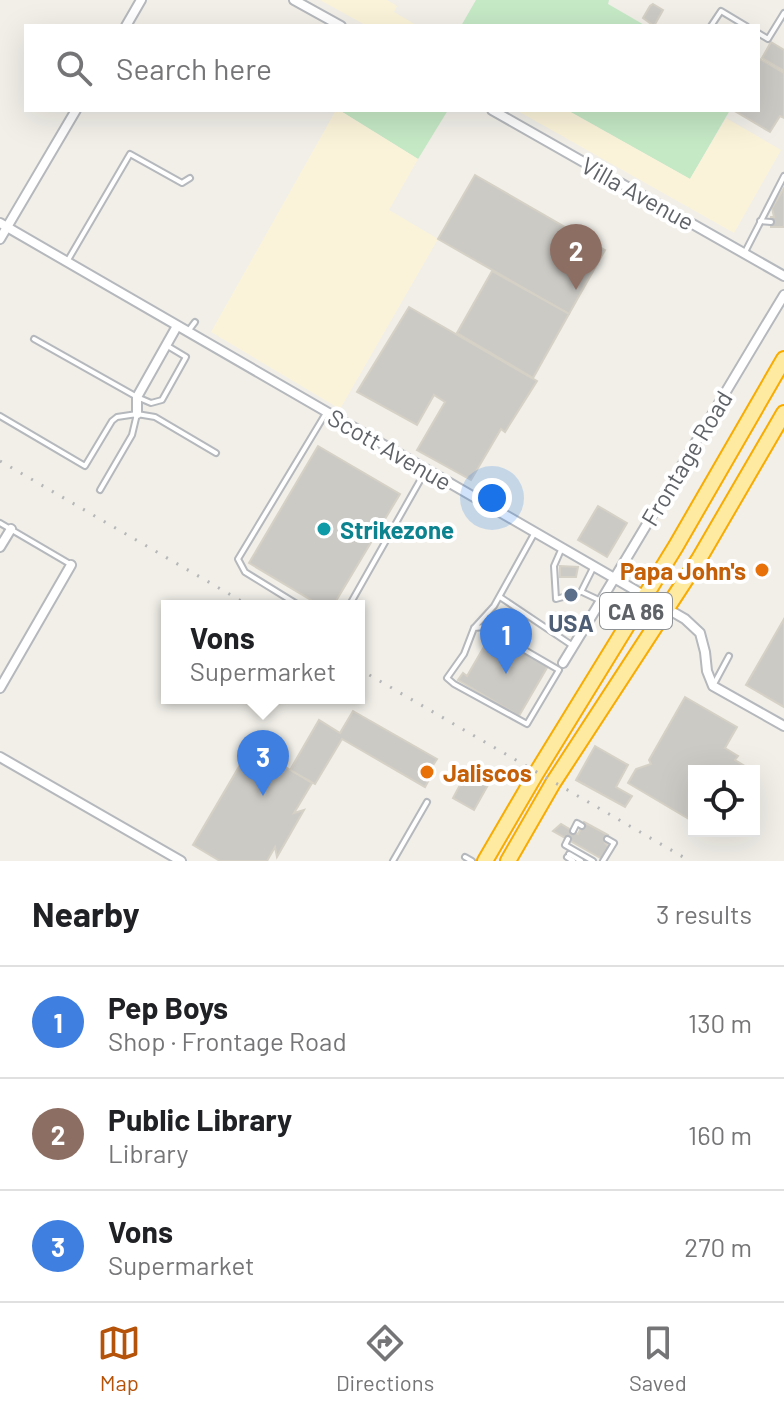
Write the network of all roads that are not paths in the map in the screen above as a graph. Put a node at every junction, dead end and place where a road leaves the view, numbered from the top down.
1 (141, 0) edge
2 (294, 0) edge
3 (784, 13) edge
4 (127, 24) edge
5 (337, 24) edge
6 (712, 24) edge
7 (743, 24) edge
8 (760, 34) edge
9 (75, 112) edge
10 (496, 112) edge
11 (784, 176) edge
12 (190, 178) dead end
13 (760, 221) junction
14 (771, 222) dead end
15 (3, 225) edge
16 (0, 239) edge
17 (744, 252) junction
18 (67, 262) junction
19 (784, 276) edge
20 (784, 295) edge
21 (195, 322) dead end
22 (177, 326) junction
23 (187, 332) junction
24 (34, 339) dead end
25 (166, 345) junction
26 (784, 359) edge
27 (137, 397) junction
28 (327, 412) junction
29 (784, 413) edge
30 (137, 414) junction
31 (0, 416) edge
32 (216, 453) dead end
33 (426, 470) junction
34 (100, 490) dead end
35 (0, 523) edge
36 (11, 529) junction
37 (535, 532) junction
38 (0, 547) edge
39 (562, 548) junction
40 (71, 565) joint
41 (594, 566) junction
42 (615, 579) junction
43 (581, 592) junction
44 (646, 596) junction
45 (500, 597) junction
46 (290, 600) edge
47 (352, 600) edge
48 (601, 601) junction
49 (667, 608) junction
50 (474, 628) junction
51 (573, 646) junction
52 (729, 656) dead end
53 (561, 666) junction
54 (713, 686) junction
55 (0, 688) edge
56 (784, 726) edge
57 (0, 757) edge
58 (427, 802) dead end
59 (582, 826) dead end
60 (573, 831) dead end
61 (568, 839) dead end
62 (607, 839) dead end
63 (568, 856) edge
64 (465, 857) dead end
65 (181, 861) edge
66 (393, 861) edge
67 (472, 861) edge
68 (485, 861) edge
69 (508, 861) edge
70 (573, 861) edge
71 (581, 861) edge
72 (593, 861) edge
73 (603, 861) edge

1 - 4 street
2 - 5 street
3 - 8 lane
6 - 7 lane
9 - 15 street
10 - 17 street, Villa Avenue
11 - 13 lane
12 - 18 lane
13 - 14 lane
13 - 17 lane
15 - 16 street
15 - 18 street, Scott Avenue
17 - 19 street, Villa Avenue
18 - 22 street, Scott Avenue
20 - 42 street, Frontage Road
21 - 23 lane
22 - 23 street, Scott Avenue
22 - 25 street
23 - 28 street, Scott Avenue
24 - 27 lane
25 - 27 street
25 - 27 lane
26 - 44 highway, CA 86
27 - 30 street
28 - 33 street, Scott Avenue
28 - 46 lane
29 - 49 highway, CA 86
30 - 31 lane
30 - 32 lane
30 - 34 lane
33 - 37 street, Scott Avenue
33 - 47 lane
35 - 36 lane
36 - 38 street
36 - 40 lane
37 - 39 street, Scott Avenue
37 - 45 lane
39 - 41 street, Scott Avenue
39 - 43 lane
40 - 55 street
41 - 42 street, Scott Avenue
41 - 43 lane
42 - 44 street, Scott Avenue
42 - 48 street, Frontage Road
43 - 48 lane
44 - 49 street, Scott Avenue
44 - 68 highway, CA 86
45 - 50 lane
45 - 51 lane
48 - 51 street, Frontage Road
49 - 54 street, Scott Avenue
49 - 69 highway, CA 86
50 - 53 lane
50 - 53 lane
51 - 53 street, Frontage Road
52 - 54 lane
54 - 56 street
57 - 65 street
58 - 66 lane
59 - 60 lane
61 - 63 lane
62 - 73 lane
63 - 70 lane
63 - 71 lane
63 - 72 lane
64 - 67 lane

